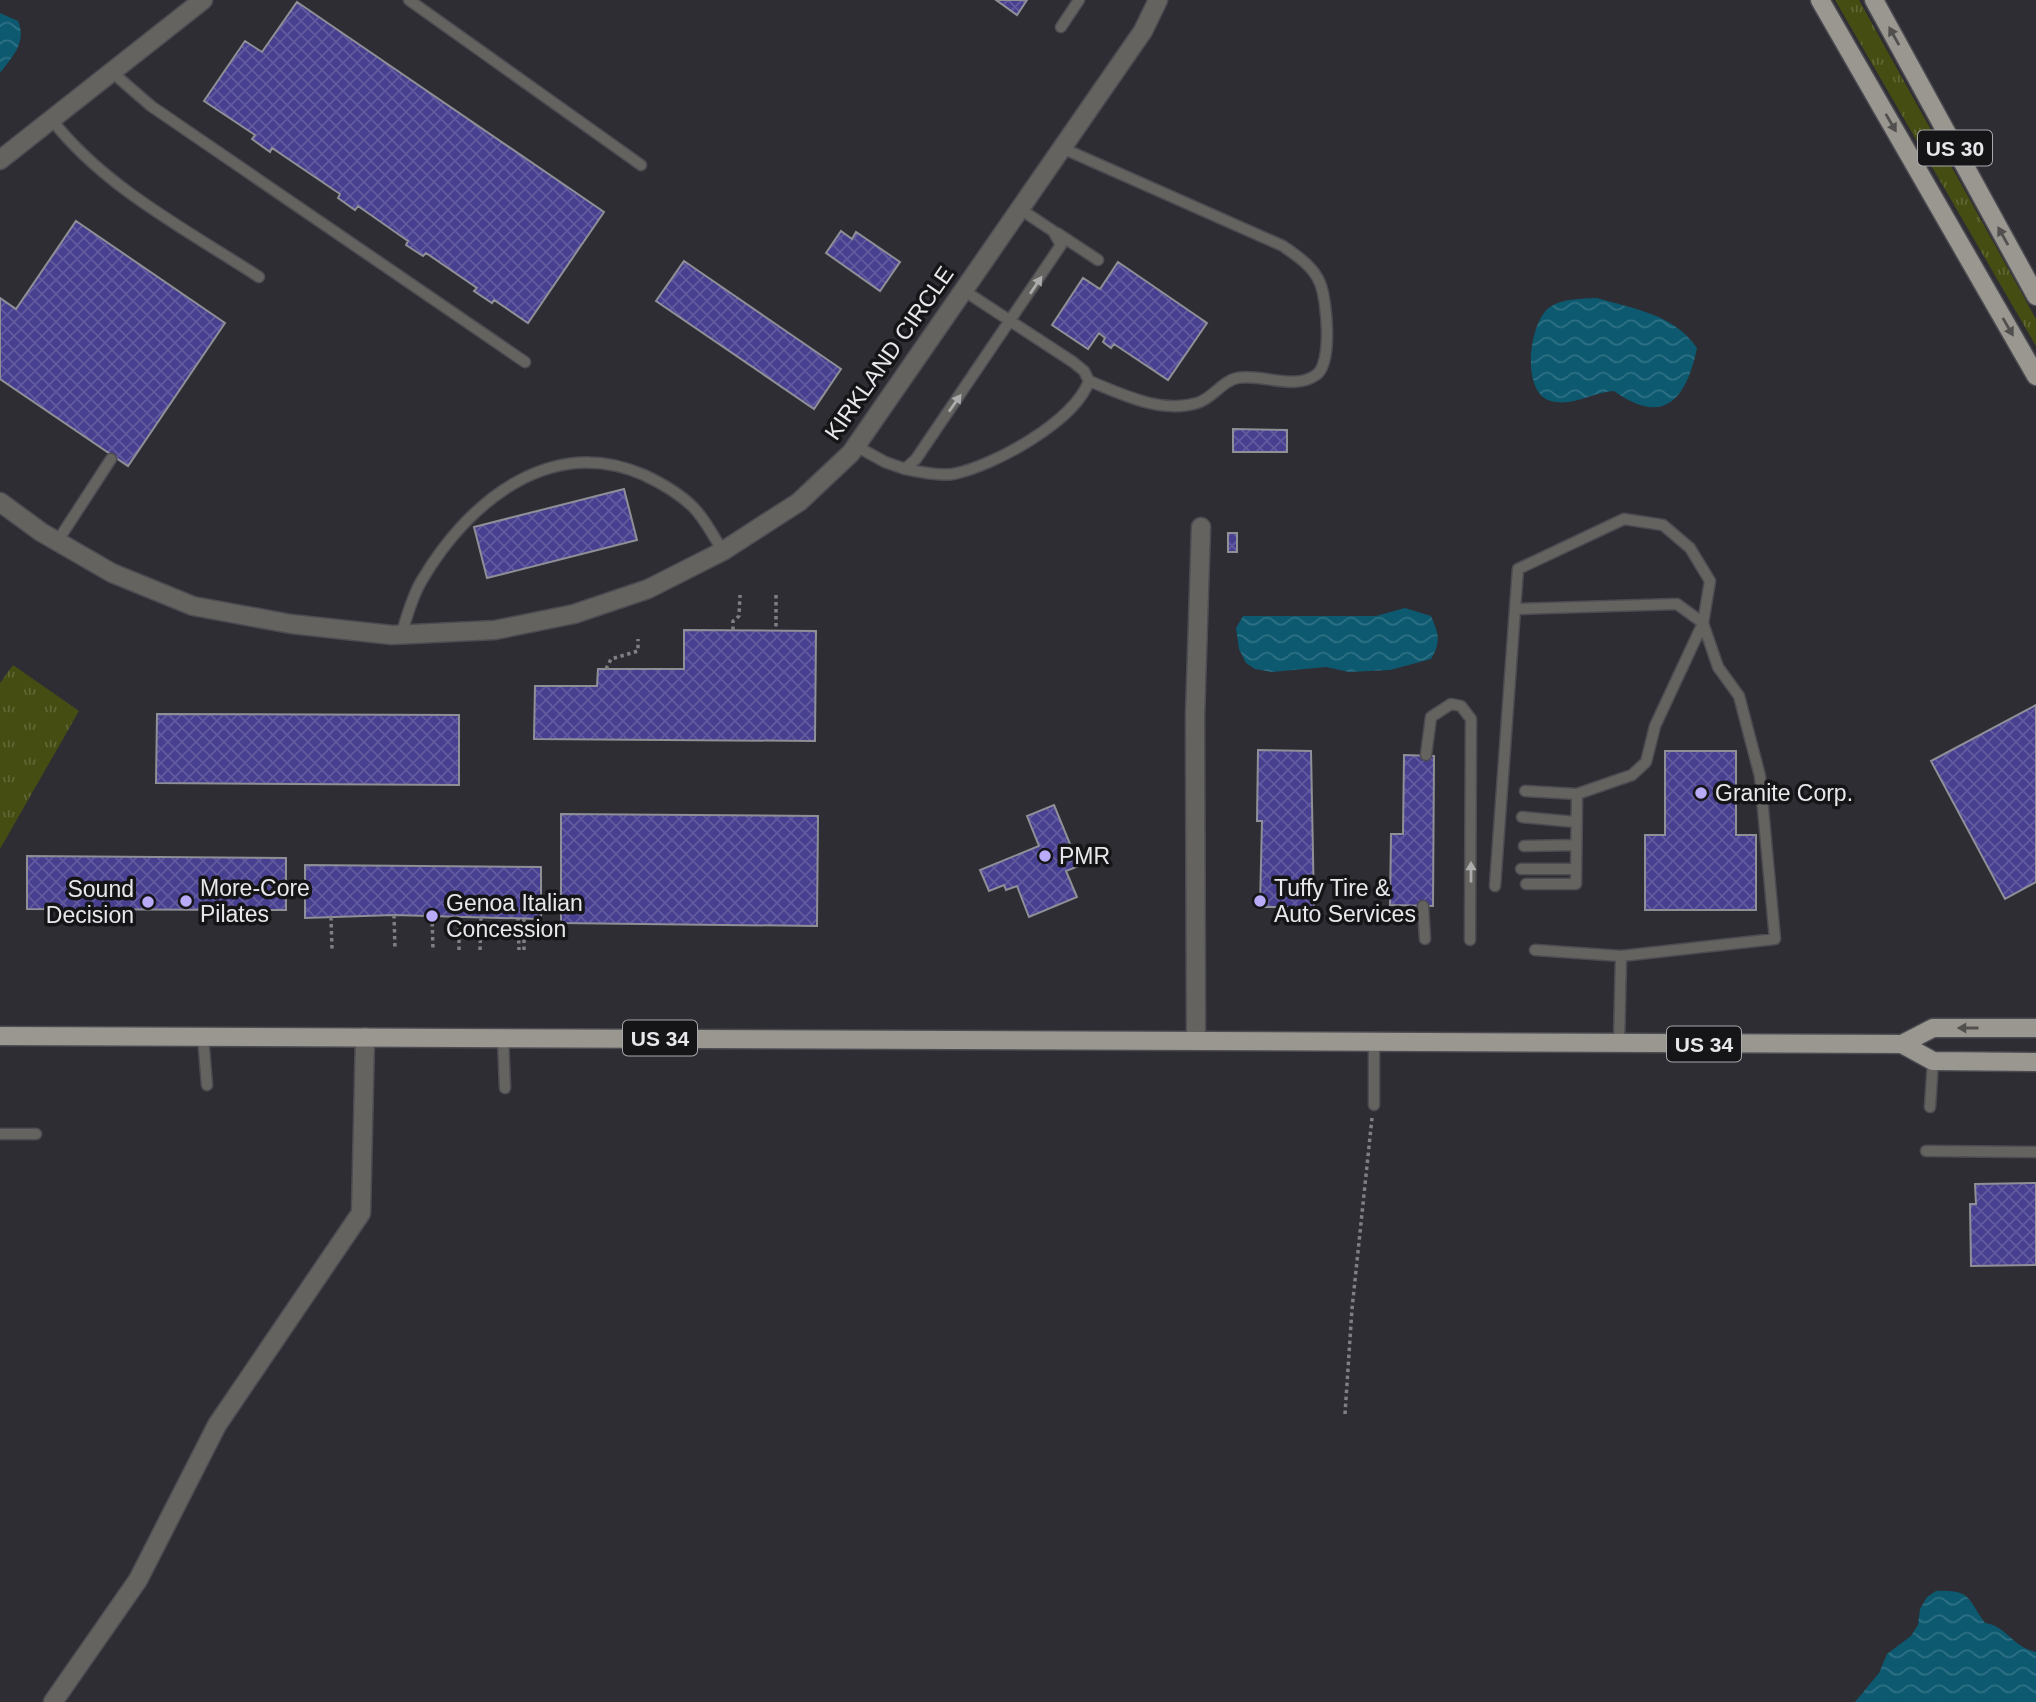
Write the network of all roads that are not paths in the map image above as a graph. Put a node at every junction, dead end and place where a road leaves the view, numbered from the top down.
1 (204, 0) edge
2 (410, 0) edge
3 (1079, 0) edge
4 (1157, 0) edge
5 (1820, 0) edge
6 (1874, 0) edge
7 (1061, 27) dead end
8 (113, 73) junction
9 (52, 120) junction
10 (1062, 148) junction
11 (0, 160) edge
12 (641, 165) dead end
13 (1020, 209) junction
14 (1053, 231) junction
15 (1098, 260) dead end
16 (258, 278) dead end
17 (964, 290) junction
18 (2036, 296) edge
19 (1008, 326) junction
20 (526, 362) dead end
21 (2036, 376) edge
22 (1089, 381) junction
23 (856, 446) junction
24 (111, 459) dead end
25 (905, 469) junction
26 (0, 502) edge
27 (1201, 527) dead end
28 (57, 542) junction
29 (723, 551) junction
30 (1515, 608) junction
31 (1703, 623) junction
32 (401, 635) junction
33 (1426, 755) dead end
34 (1525, 791) dead end
35 (1577, 794) junction
36 (1522, 817) dead end
37 (1576, 822) junction
38 (1576, 845) junction
39 (1524, 846) dead end
40 (1521, 869) dead end
41 (1576, 869) junction
42 (1527, 884) dead end
43 (1495, 886) dead end
44 (1423, 906) dead end
45 (1425, 939) dead end
46 (1470, 940) dead end
47 (1535, 950) dead end
48 (1620, 957) junction
49 (2036, 1028) edge
50 (0, 1036) edge
51 (203, 1037) junction
52 (365, 1037) junction
53 (503, 1038) junction
54 (1196, 1040) junction
55 (1374, 1043) junction
56 (1619, 1044) junction
57 (1902, 1044) junction
58 (1933, 1061) junction
59 (2036, 1062) edge
60 (206, 1085) dead end
61 (505, 1088) dead end
62 (1374, 1105) road end
63 (1930, 1107) dead end
64 (0, 1134) edge
65 (36, 1134) dead end
66 (1926, 1151) dead end
67 (2036, 1152) edge
68 (53, 1702) edge

1 - 8 street
2 - 12 lane
3 - 7 lane
4 - 10 street, KIRKLAND CIRCLE
5 -> 21 main road, US 30
18 -> 6 main road, US 30
8 - 9 street
8 - 20 lane
9 - 11 street
9 - 16 lane
10 - 13 street, KIRKLAND CIRCLE
10 - 22 lane
13 - 14 lane
13 - 17 street, KIRKLAND CIRCLE
14 - 15 lane
19 -> 14 lane
17 - 19 lane
17 - 23 street, KIRKLAND CIRCLE
19 - 22 lane
25 -> 19 lane
22 - 25 lane
23 - 25 lane
23 - 29 street, KIRKLAND CIRCLE
24 - 28 lane
26 - 28 street, KIRKLAND CIRCLE
27 - 54 street
28 - 32 street, KIRKLAND CIRCLE
29 - 32 street, KIRKLAND CIRCLE
29 - 32 lane
30 - 31 lane
30 - 31 lane
30 - 43 lane
31 - 35 lane
31 - 48 lane
46 -> 33 lane
34 - 35 lane
35 - 37 lane
36 - 37 lane
37 - 38 lane
38 - 39 lane
38 - 41 lane
40 - 41 lane
41 - 42 lane
44 - 45 lane
47 - 48 lane
48 - 56 lane
49 -> 57 main road, US 34
50 - 51 main road, US 34
51 - 52 main road, US 34
51 - 60 lane
52 - 53 main road, US 34
52 - 68 street
53 - 54 main road, US 34
53 - 61 lane
54 - 55 main road, US 34
55 - 56 main road, US 34
55 - 62 lane
56 - 57 main road, US 34
57 - 58 main road, US 34
58 - 59 main road, US 34
58 - 63 lane
64 - 65 lane
66 - 67 lane

